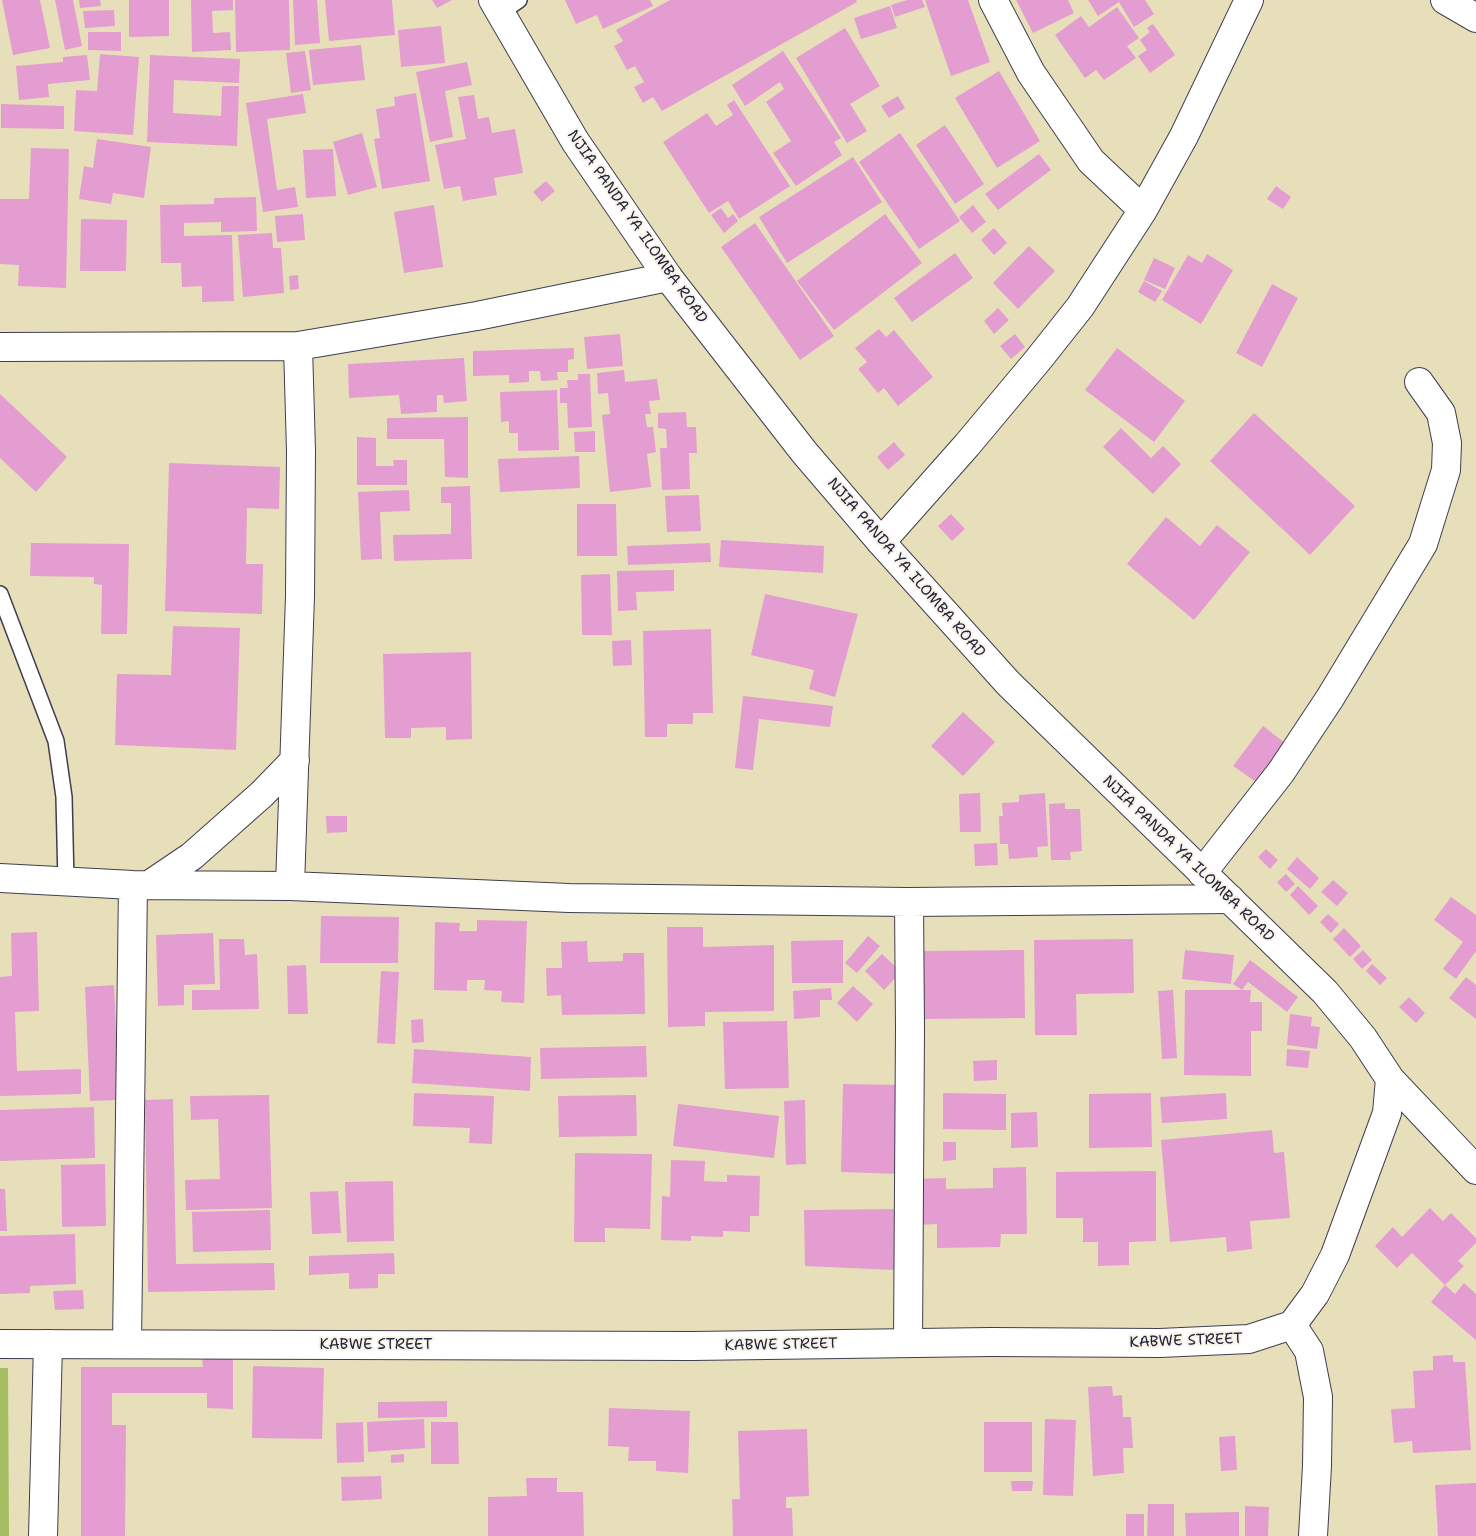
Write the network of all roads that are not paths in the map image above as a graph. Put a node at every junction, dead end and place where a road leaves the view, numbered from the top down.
1 (993, 0) edge
2 (1249, 0) edge
3 (1445, 0) edge
4 (504, 4) edge
5 (1476, 18) edge
6 (1143, 210) junction
7 (668, 277) junction
8 (298, 346) junction
9 (0, 347) edge
10 (1419, 382) dead end
11 (881, 542) junction
12 (0, 594) edge
13 (295, 760) junction
14 (1202, 873) junction
15 (0, 878) edge
16 (66, 882) junction
17 (141, 884) junction
18 (290, 886) junction
19 (1230, 900) junction
20 (909, 902) junction
21 (1390, 1079) junction
22 (1476, 1170) edge
23 (1292, 1324) junction
24 (908, 1343) junction
25 (0, 1344) edge
26 (48, 1344) junction
27 (127, 1344) junction
28 (43, 1536) edge
29 (1314, 1536) edge

1 - 6 street
2 - 6 street
3 - 5 street
4 - 7 street, NJIA PANDA YA ILOMBA ROAD
6 - 11 street
7 - 8 street
7 - 11 street, NJIA PANDA YA ILOMBA ROAD
8 - 9 street
8 - 13 street
10 - 14 street
11 - 14 street, NJIA PANDA YA ILOMBA ROAD
12 - 16 lane
13 - 17 street
13 - 18 street
14 - 19 street, NJIA PANDA YA ILOMBA ROAD
15 - 16 street
16 - 17 street
17 - 18 street
17 - 27 street
18 - 20 street
19 - 20 street
19 - 21 street, NJIA PANDA YA ILOMBA ROAD
20 - 24 street
21 - 22 street, NJIA PANDA YA ILOMBA ROAD
21 - 23 street
23 - 24 street, KABWE STREET
23 - 29 street
24 - 27 street, KABWE STREET
25 - 26 street, KABWE STREET
26 - 27 street, KABWE STREET
26 - 28 street

